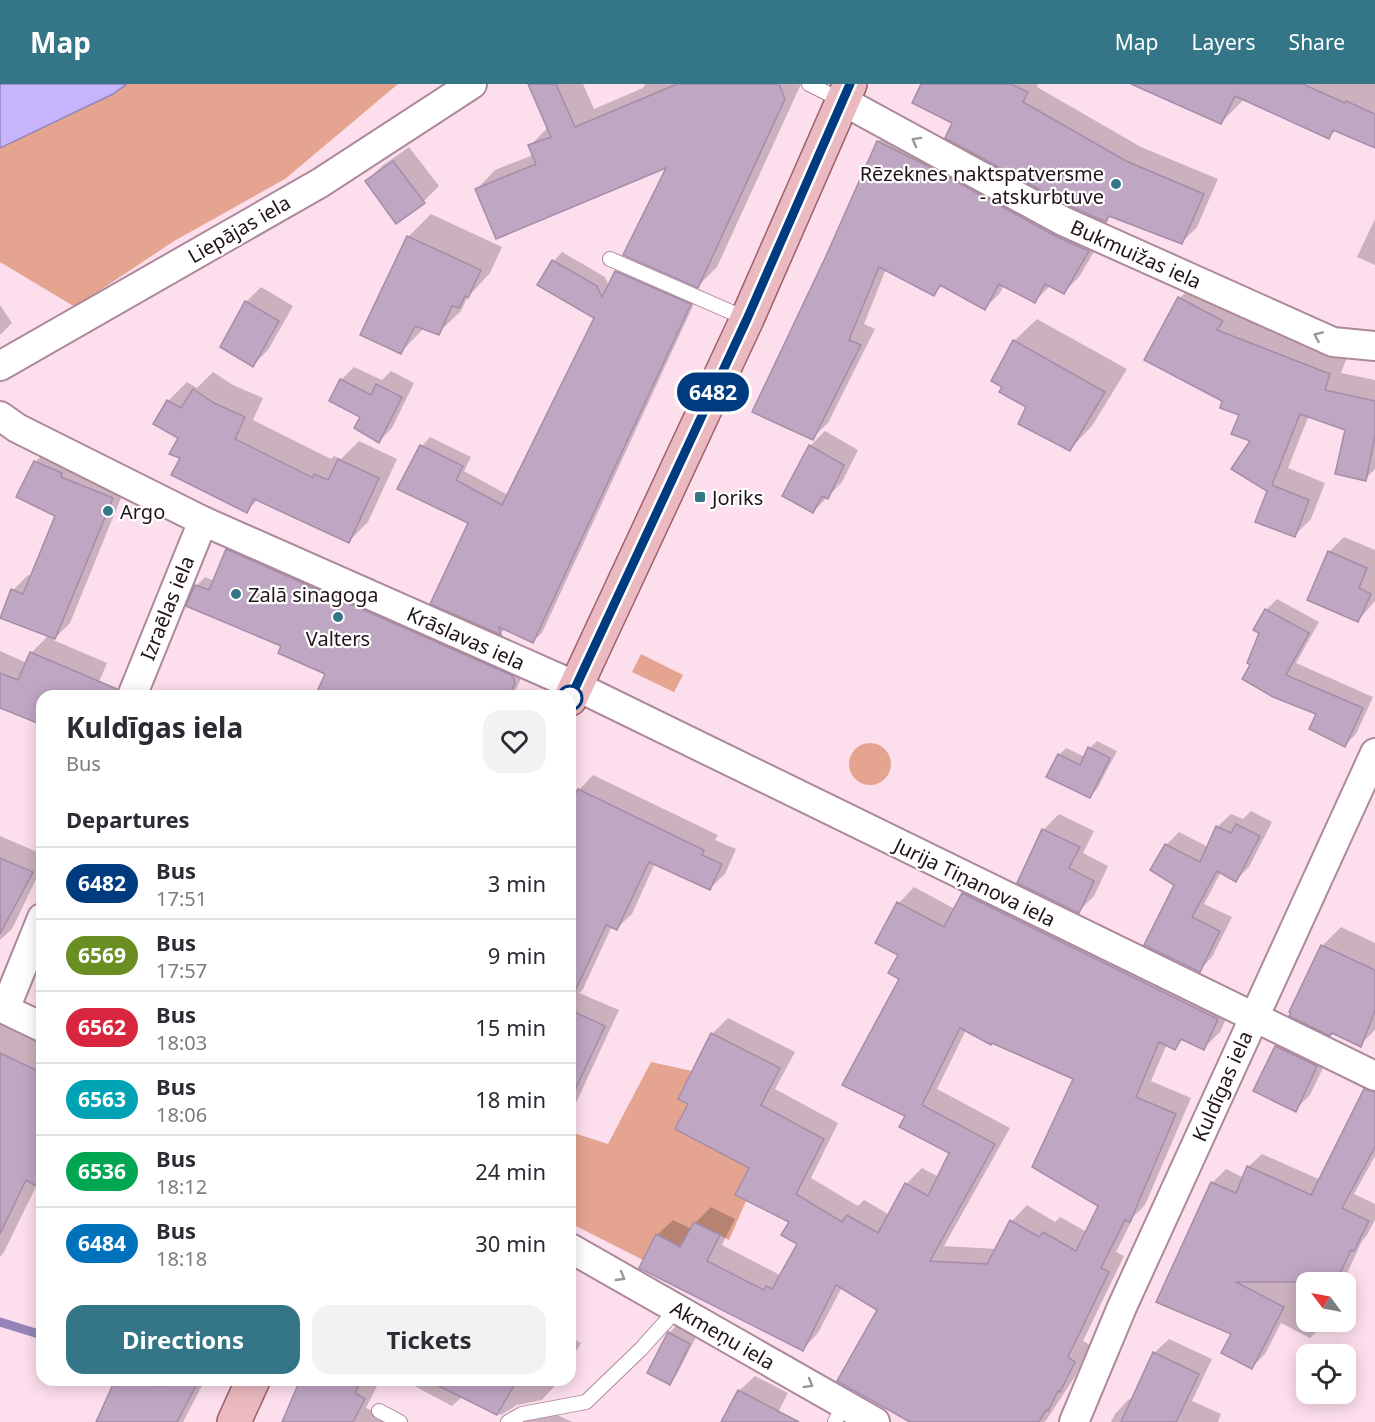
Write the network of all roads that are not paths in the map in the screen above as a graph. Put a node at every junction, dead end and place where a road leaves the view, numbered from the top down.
1 (472, 84) edge
2 (809, 84) edge
3 (847, 93) edge
4 (610, 259) dead end
5 (747, 319) junction
6 (1375, 346) edge
7 (0, 366) edge
8 (0, 416) edge
9 (203, 520) junction
10 (134, 690) edge
11 (569, 690) edge
12 (574, 690) edge
13 (576, 693) edge
14 (1375, 753) edge
15 (36, 932) edge
16 (2, 1013) edge
17 (1254, 1016) junction
18 (36, 1026) edge
19 (1375, 1076) edge
20 (576, 1251) edge
21 (677, 1309) junction
22 (250, 1386) edge
23 (379, 1411) dead end
24 (839, 1413) edge
25 (234, 1422) edge
26 (400, 1422) edge
27 (508, 1422) edge
28 (875, 1422) edge
29 (1074, 1422) edge

1 - 7 street, Liepājas iela
2 - 3 lane
3 - 5 main road
6 -> 3 street, Bukmuižas iela
4 - 5 lane
5 - 12 main road
8 - 9 street, Krāslavas iela
9 - 10 street, Izraēlas iela
9 - 11 street, Krāslavas iela
13 - 17 street, Jurija Tiņanova iela
14 - 17 street, Kuldīgas iela
15 - 16 street
16 - 18 street
17 - 19 street, Jurija Tiņanova iela
17 - 29 street, Kuldīgas iela
20 -> 21 street, Akmeņu iela
21 -> 24 street, Akmeņu iela
21 - 27 lane
22 - 25 main road
23 - 26 lane
24 - 28 street, Akmeņu iela

